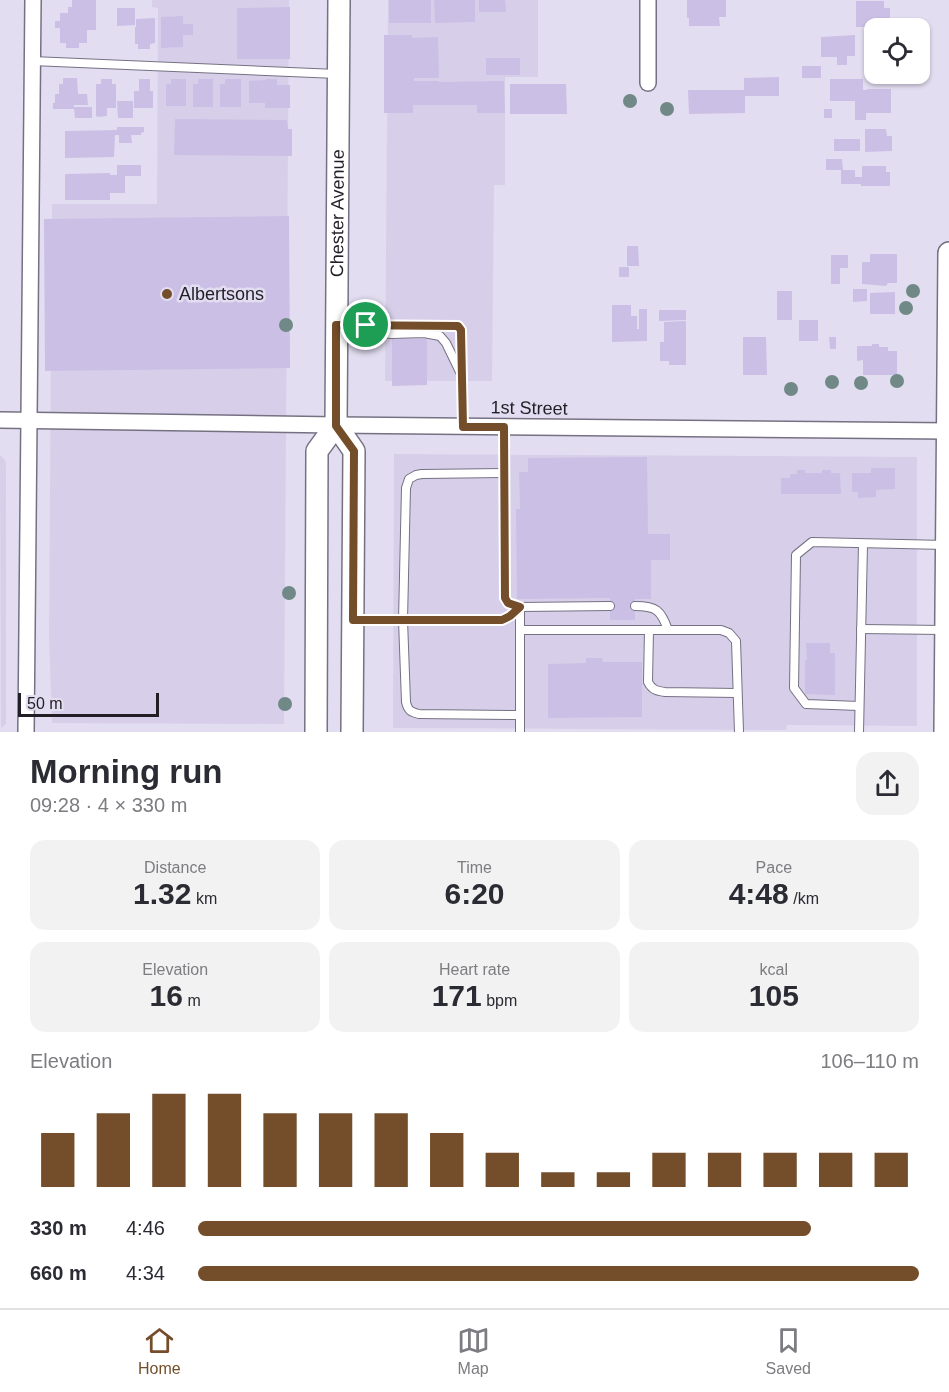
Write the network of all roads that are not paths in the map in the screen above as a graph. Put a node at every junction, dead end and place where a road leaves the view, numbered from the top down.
1 (33, 0) edge
2 (339, 0) edge
3 (648, 0) edge
4 (32, 62) junction
5 (338, 74) junction
6 (648, 83) dead end
7 (949, 253) edge
8 (336, 325) junction
9 (366, 325) junction
10 (462, 377) junction
11 (0, 420) edge
12 (29, 420) junction
13 (336, 426) junction
14 (463, 427) junction
15 (504, 427) junction
16 (948, 431) edge
17 (503, 472) junction
18 (863, 544) junction
19 (946, 546) junction
20 (610, 606) dead end
21 (634, 606) dead end
22 (520, 607) junction
23 (353, 620) junction
24 (403, 620) junction
25 (861, 629) junction
26 (520, 630) junction
27 (649, 630) junction
28 (669, 630) junction
29 (946, 630) junction
30 (947, 665) edge
31 (737, 693) junction
32 (859, 706) junction
33 (520, 715) junction
34 (26, 732) edge
35 (316, 732) edge
36 (352, 732) edge
37 (520, 732) edge
38 (739, 732) edge
39 (859, 732) edge
40 (945, 732) edge

1 - 4 street
2 - 5 main road, Chester Avenue
3 - 6 street
4 - 5 lane
4 - 12 street
5 - 8 main road, Chester Avenue
7 - 16 main road
8 - 9 lane
8 - 13 main road, Chester Avenue
9 - 10 lane
9 - 10 lane
10 - 14 lane
11 - 12 street, 1st Street
12 - 13 street, 1st Street
12 - 34 street
13 - 14 street, 1st Street
13 - 23 main road
13 - 35 main road
14 - 15 street, 1st Street
15 - 16 street, 1st Street
15 - 17 lane
16 - 19 main road
17 - 22 lane
17 - 24 lane
18 - 19 lane
18 - 25 lane
18 - 32 lane
19 - 29 main road
20 - 22 lane
21 - 28 lane
22 - 24 lane
22 - 26 lane
23 - 24 lane
23 - 36 main road
24 - 33 lane
25 - 29 lane
25 - 32 lane
26 - 27 lane
26 - 33 lane
27 - 28 lane
27 - 31 lane
28 - 31 lane
29 - 30 main road
30 - 40 main road
31 - 38 lane
32 - 39 lane
33 - 37 lane

